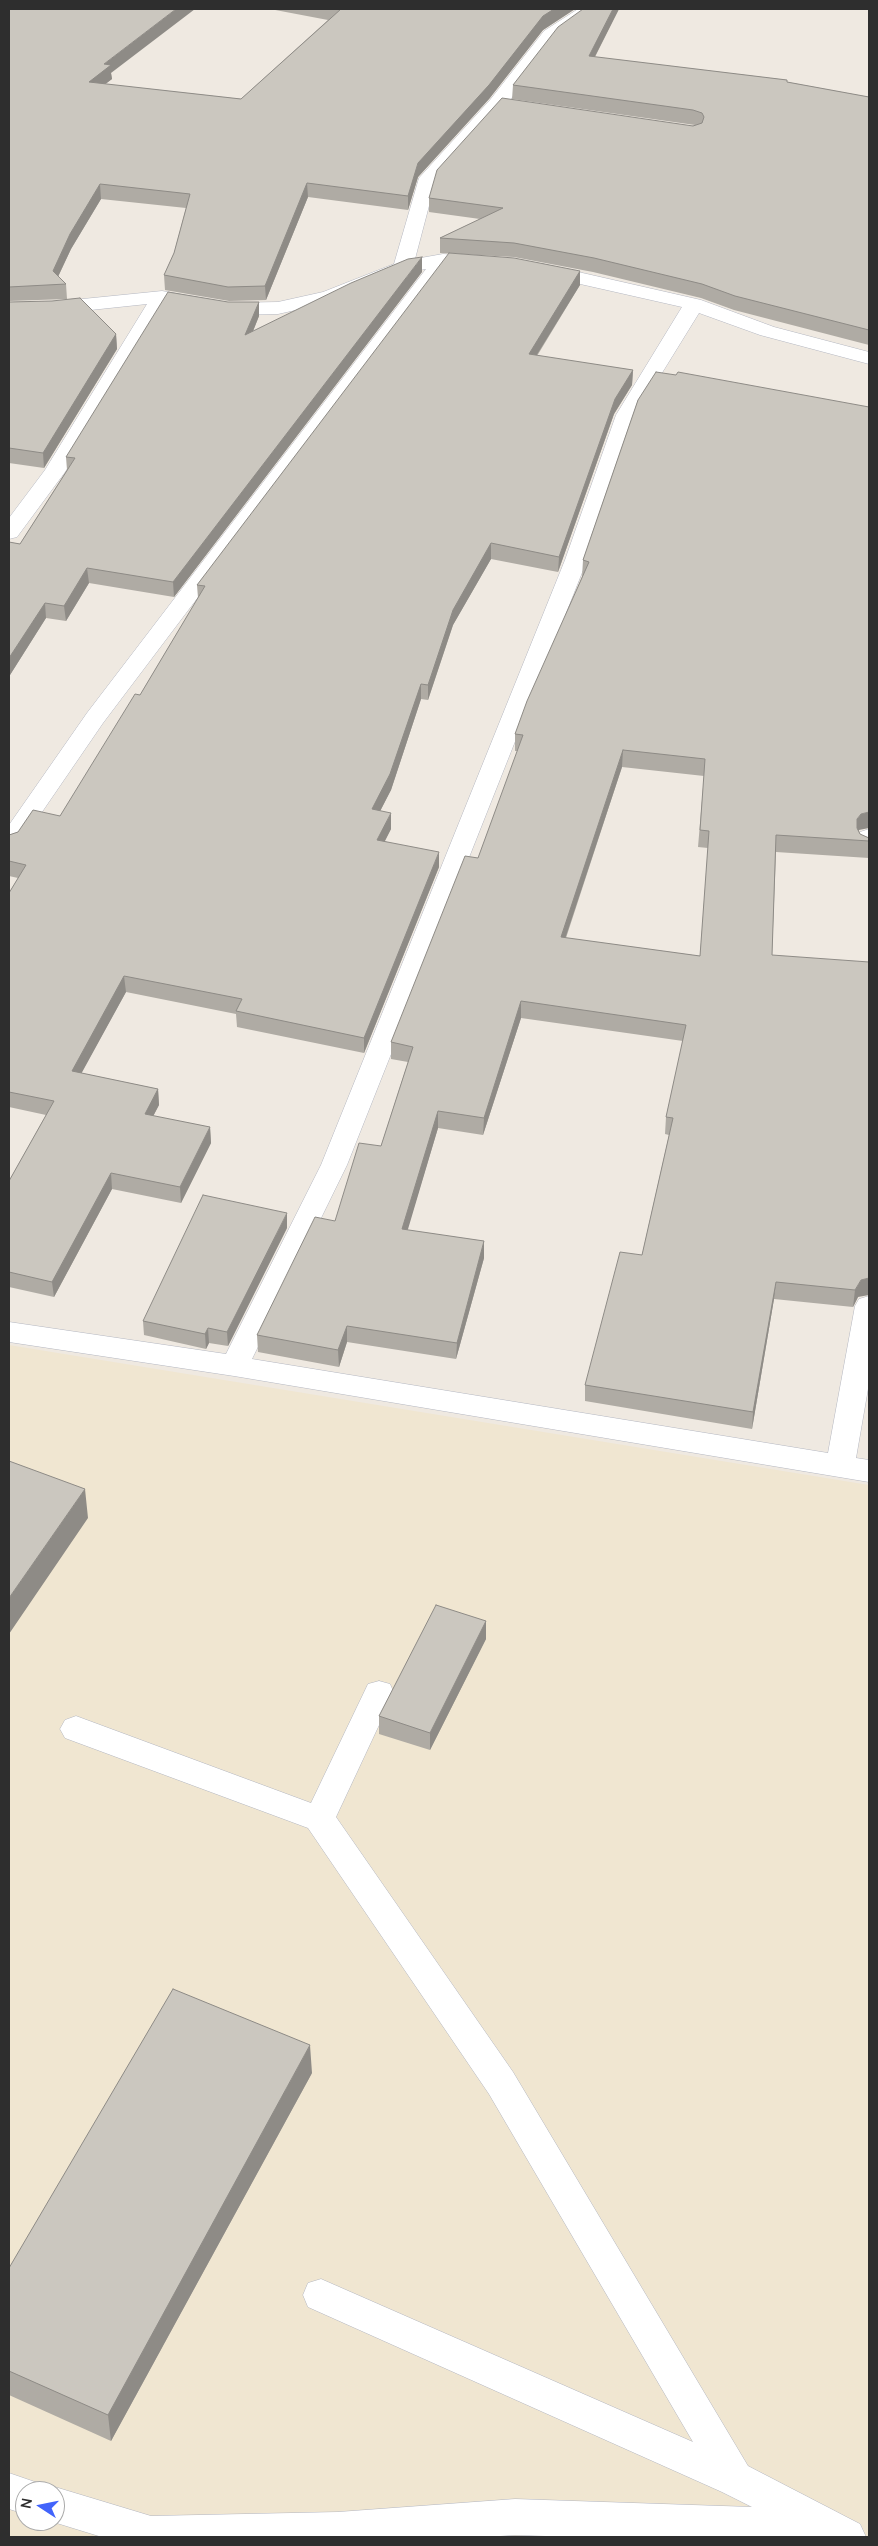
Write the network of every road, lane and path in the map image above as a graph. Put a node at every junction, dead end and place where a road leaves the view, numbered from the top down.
1 (590, 9) edge
2 (497, 104) junction
3 (517, 106) edge
4 (443, 260) junction
5 (496, 264) edge
6 (522, 266) edge
7 (403, 267) junction
8 (162, 297) junction
9 (694, 304) junction
10 (9, 309) edge
11 (869, 358) edge
12 (9, 532) edge
13 (869, 837) edge
14 (9, 842) edge
15 (869, 845) edge
16 (869, 1306) edge
17 (9, 1332) edge
18 (234, 1366) junction
19 (840, 1466) junction
20 (869, 1471) edge
21 (379, 1693) dead end
22 (76, 1729) dead end
23 (319, 1819) junction
24 (322, 2295) dead end
25 (735, 2480) junction
26 (65, 2508) edge
27 (836, 2533) edge
28 (790, 2537) edge

1 - 2 street
2 - 3 street
2 - 7 street
4 - 5 street
4 - 7 street
4 - 14 street
6 - 9 street
7 - 8 street
8 - 10 street
8 - 12 street
9 - 11 street
9 - 18 street
13 - 15 street
16 - 19 street
17 - 18 street
18 - 19 street
19 - 20 street
21 - 23 street
22 - 23 street
23 - 25 street
24 - 25 street
25 - 27 street
26 - 27 street
27 - 28 street

